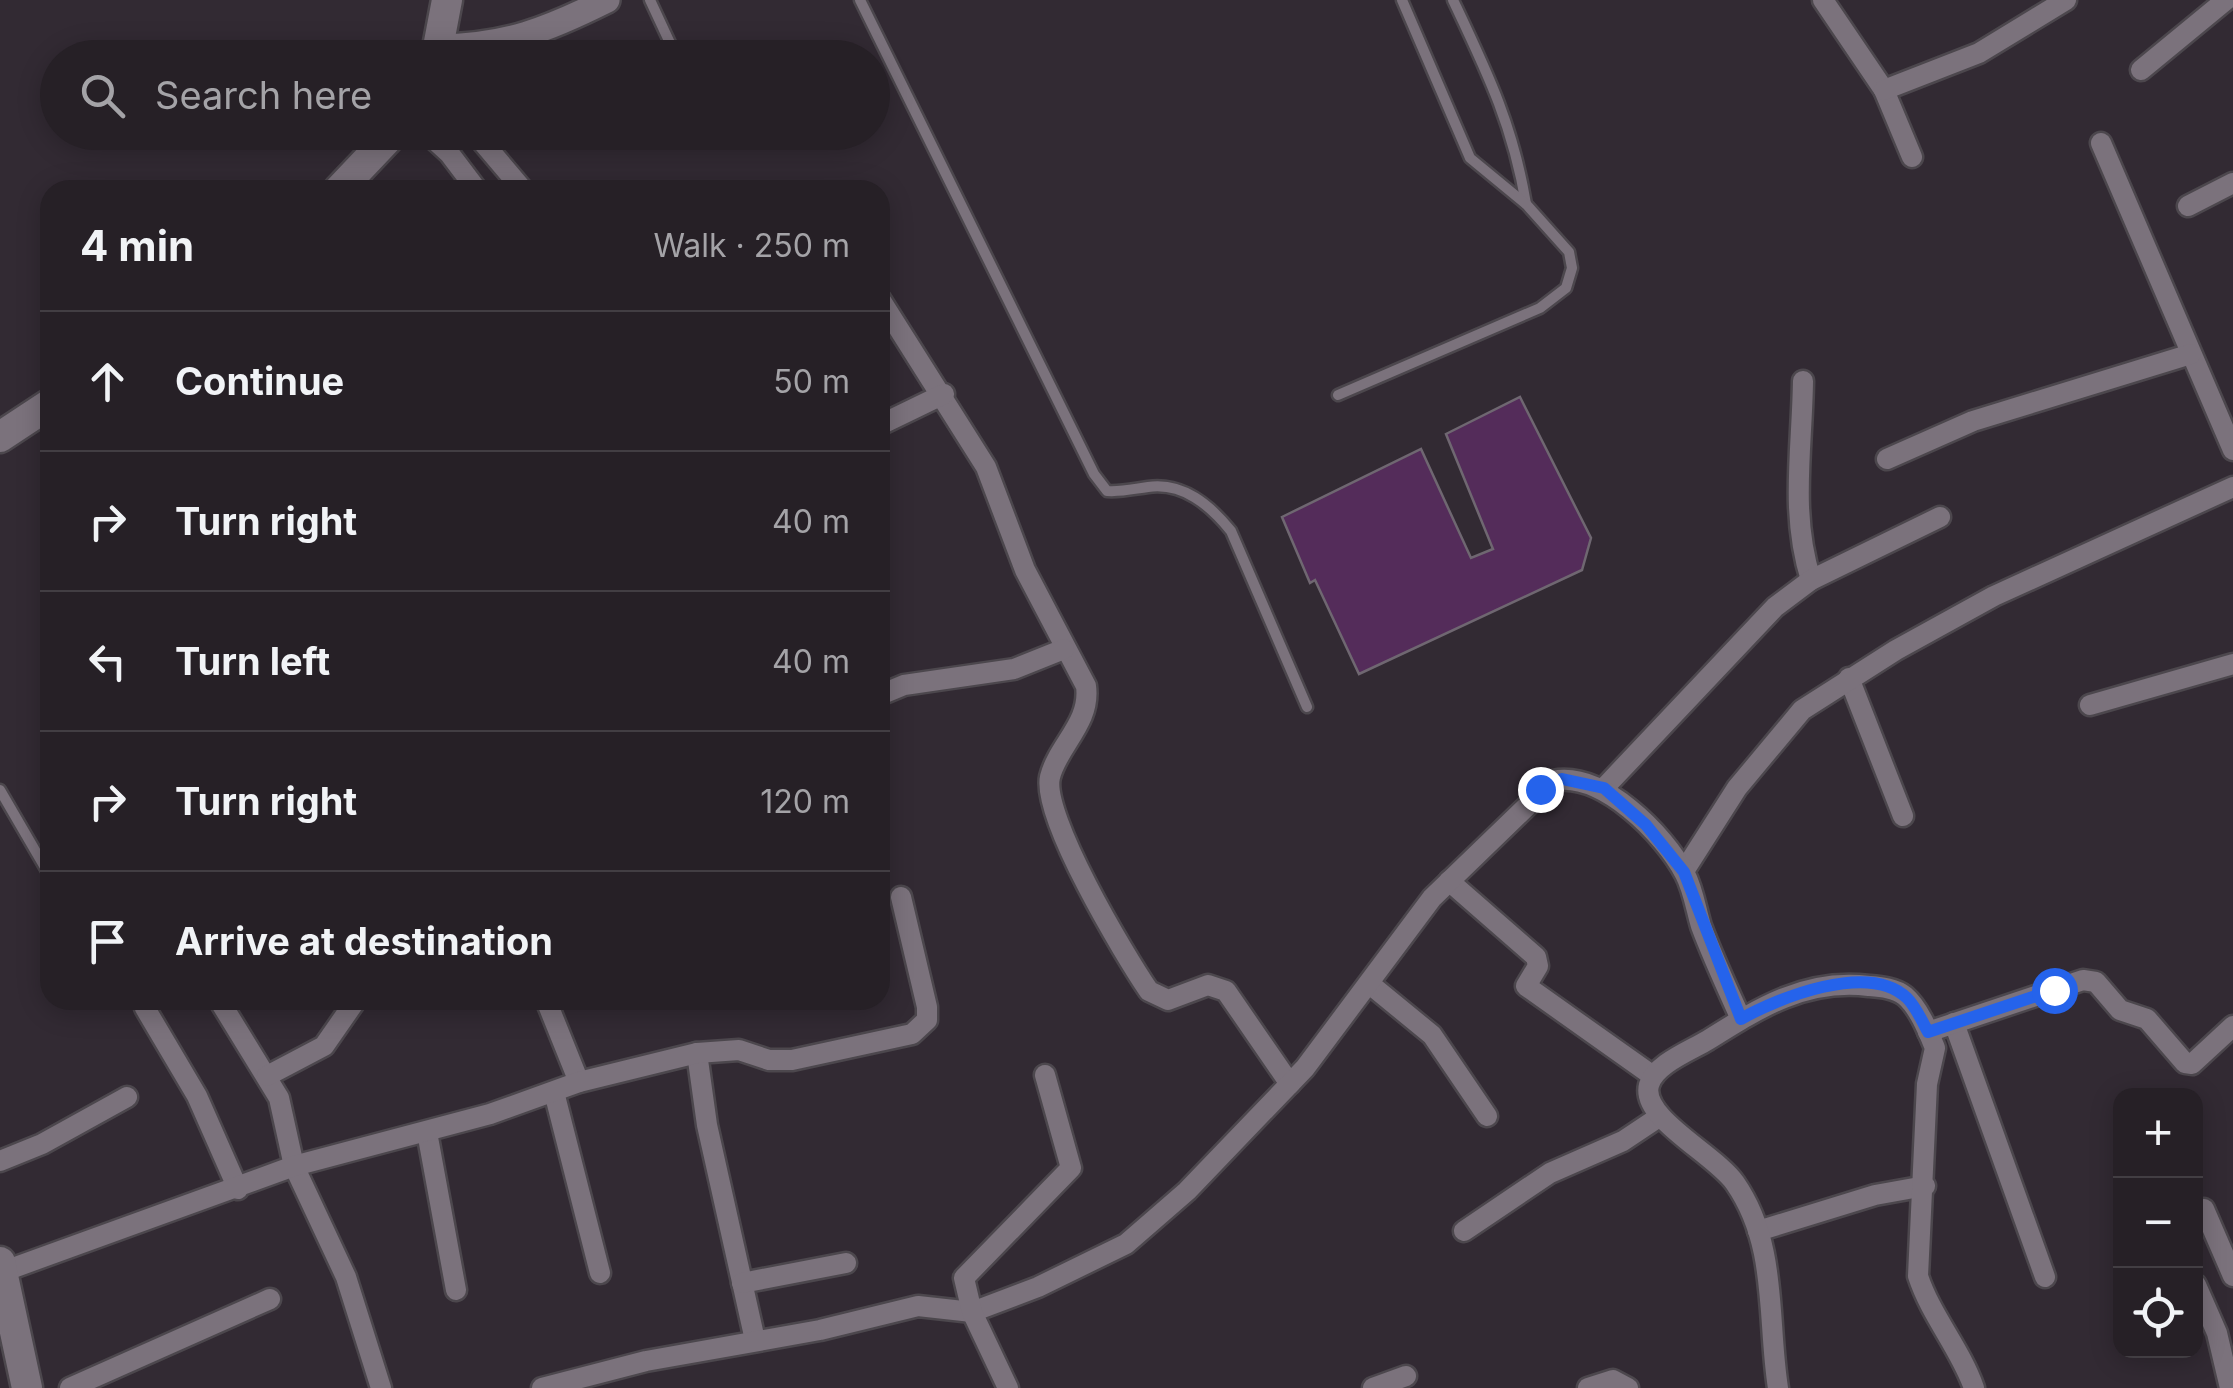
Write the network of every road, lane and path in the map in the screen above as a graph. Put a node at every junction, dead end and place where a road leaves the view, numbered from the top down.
1 (607, 0) edge
2 (650, 0) edge
3 (860, 0) edge
4 (1402, 0) edge
5 (1453, 0) edge
6 (1823, 0) edge
7 (2066, 0) edge
8 (2226, 0) edge
9 (442, 4) edge
10 (438, 40) edge
11 (516, 40) edge
12 (669, 40) edge
13 (880, 40) edge
14 (890, 61) edge
15 (2141, 70) dead end
16 (1884, 90) junction
17 (2101, 143) dead end
18 (377, 150) edge
19 (446, 150) edge
20 (489, 150) edge
21 (1912, 156) dead end
22 (348, 180) edge
23 (469, 180) edge
24 (515, 180) edge
25 (2233, 183) edge
26 (1527, 206) junction
27 (2188, 206) dead end
28 (890, 314) edge
29 (2191, 354) junction
30 (1803, 380) dead end
31 (944, 394) junction
32 (1338, 396) dead end
33 (40, 411) edge
34 (890, 420) edge
35 (0, 437) edge
36 (2233, 450) edge
37 (1887, 459) dead end
38 (2233, 487) edge
39 (1940, 517) dead end
40 (1811, 580) junction
41 (1064, 649) junction
42 (2233, 664) edge
43 (1849, 678) junction
44 (890, 691) edge
45 (2090, 705) dead end
46 (1307, 707) dead end
47 (1604, 788) junction
48 (0, 790) edge
49 (1903, 816) dead end
50 (40, 859) edge
51 (1684, 872) junction
52 (1449, 882) junction
53 (901, 898) dead end
54 (1371, 984) junction
55 (145, 1010) edge
56 (225, 1010) edge
57 (349, 1010) edge
58 (550, 1010) edge
59 (1741, 1019) junction
60 (1954, 1023) junction
61 (2233, 1026) edge
62 (1928, 1032) junction
63 (696, 1053) junction
64 (1045, 1075) dead end
65 (267, 1076) junction
66 (1653, 1076) junction
67 (579, 1082) junction
68 (1290, 1084) junction
69 (554, 1092) junction
70 (127, 1097) dead end
71 (1488, 1116) dead end
72 (1660, 1117) junction
73 (427, 1132) junction
74 (0, 1161) edge
75 (294, 1166) junction
76 (1925, 1186) junction
77 (238, 1189) junction
78 (2204, 1209) dead end
79 (1464, 1231) dead end
80 (1758, 1231) junction
81 (846, 1263) dead end
82 (1, 1267) edge
83 (600, 1272) dead end
84 (2233, 1276) edge
85 (2046, 1277) dead end
86 (742, 1283) junction
87 (456, 1290) dead end
88 (270, 1299) dead end
89 (2203, 1302) edge
90 (972, 1312) junction
91 (755, 1340) junction
92 (1406, 1376) dead end
93 (27, 1388) edge
94 (70, 1388) edge
95 (381, 1388) edge
96 (542, 1388) edge
97 (1008, 1388) edge
98 (1373, 1388) edge
99 (1588, 1388) edge
100 (1628, 1388) edge
101 (1778, 1388) edge
102 (1974, 1388) edge
103 (2230, 1388) edge

1 - 11 street
2 - 12 lane
3 - 13 lane
4 - 26 lane
5 - 26 lane
6 - 16 street
7 - 16 street
8 - 15 street
9 - 10 main road
14 - 46 lane
16 - 21 street
17 - 29 street
18 - 22 main road
19 - 23 street
20 - 24 street
25 - 27 street
26 - 32 lane
28 - 31 street
29 - 36 street
29 - 37 street
30 - 40 street
31 - 34 street
31 - 41 street
33 - 35 main road
38 - 43 street
39 - 40 street
40 - 47 street
41 - 44 street
41 - 68 street
42 - 45 street
43 - 49 street
43 - 51 street
47 - 51 street
47 - 52 street
48 - 50 lane
51 - 59 street
52 - 54 street
52 - 66 street
53 - 63 street
54 - 68 street
54 - 71 street
55 - 77 street
56 - 65 street
57 - 65 street
58 - 67 street
59 - 62 street
59 - 66 street
60 - 61 street
60 - 62 street
60 - 85 street
62 - 76 street
63 - 67 street
63 - 86 street
64 - 90 street
65 - 75 street
66 - 72 street
67 - 69 street
68 - 90 street
69 - 73 street
69 - 83 street
70 - 74 street
72 - 79 street
72 - 80 street
73 - 75 street
73 - 87 street
75 - 77 street
75 - 95 street
76 - 80 street
76 - 102 street
77 - 82 street
78 - 84 street
80 - 101 street
81 - 86 street
82 - 93 main road
86 - 91 street
88 - 94 street
89 - 103 street
90 - 91 street
90 - 97 street
91 - 96 street
92 - 98 street
99 - 100 street

